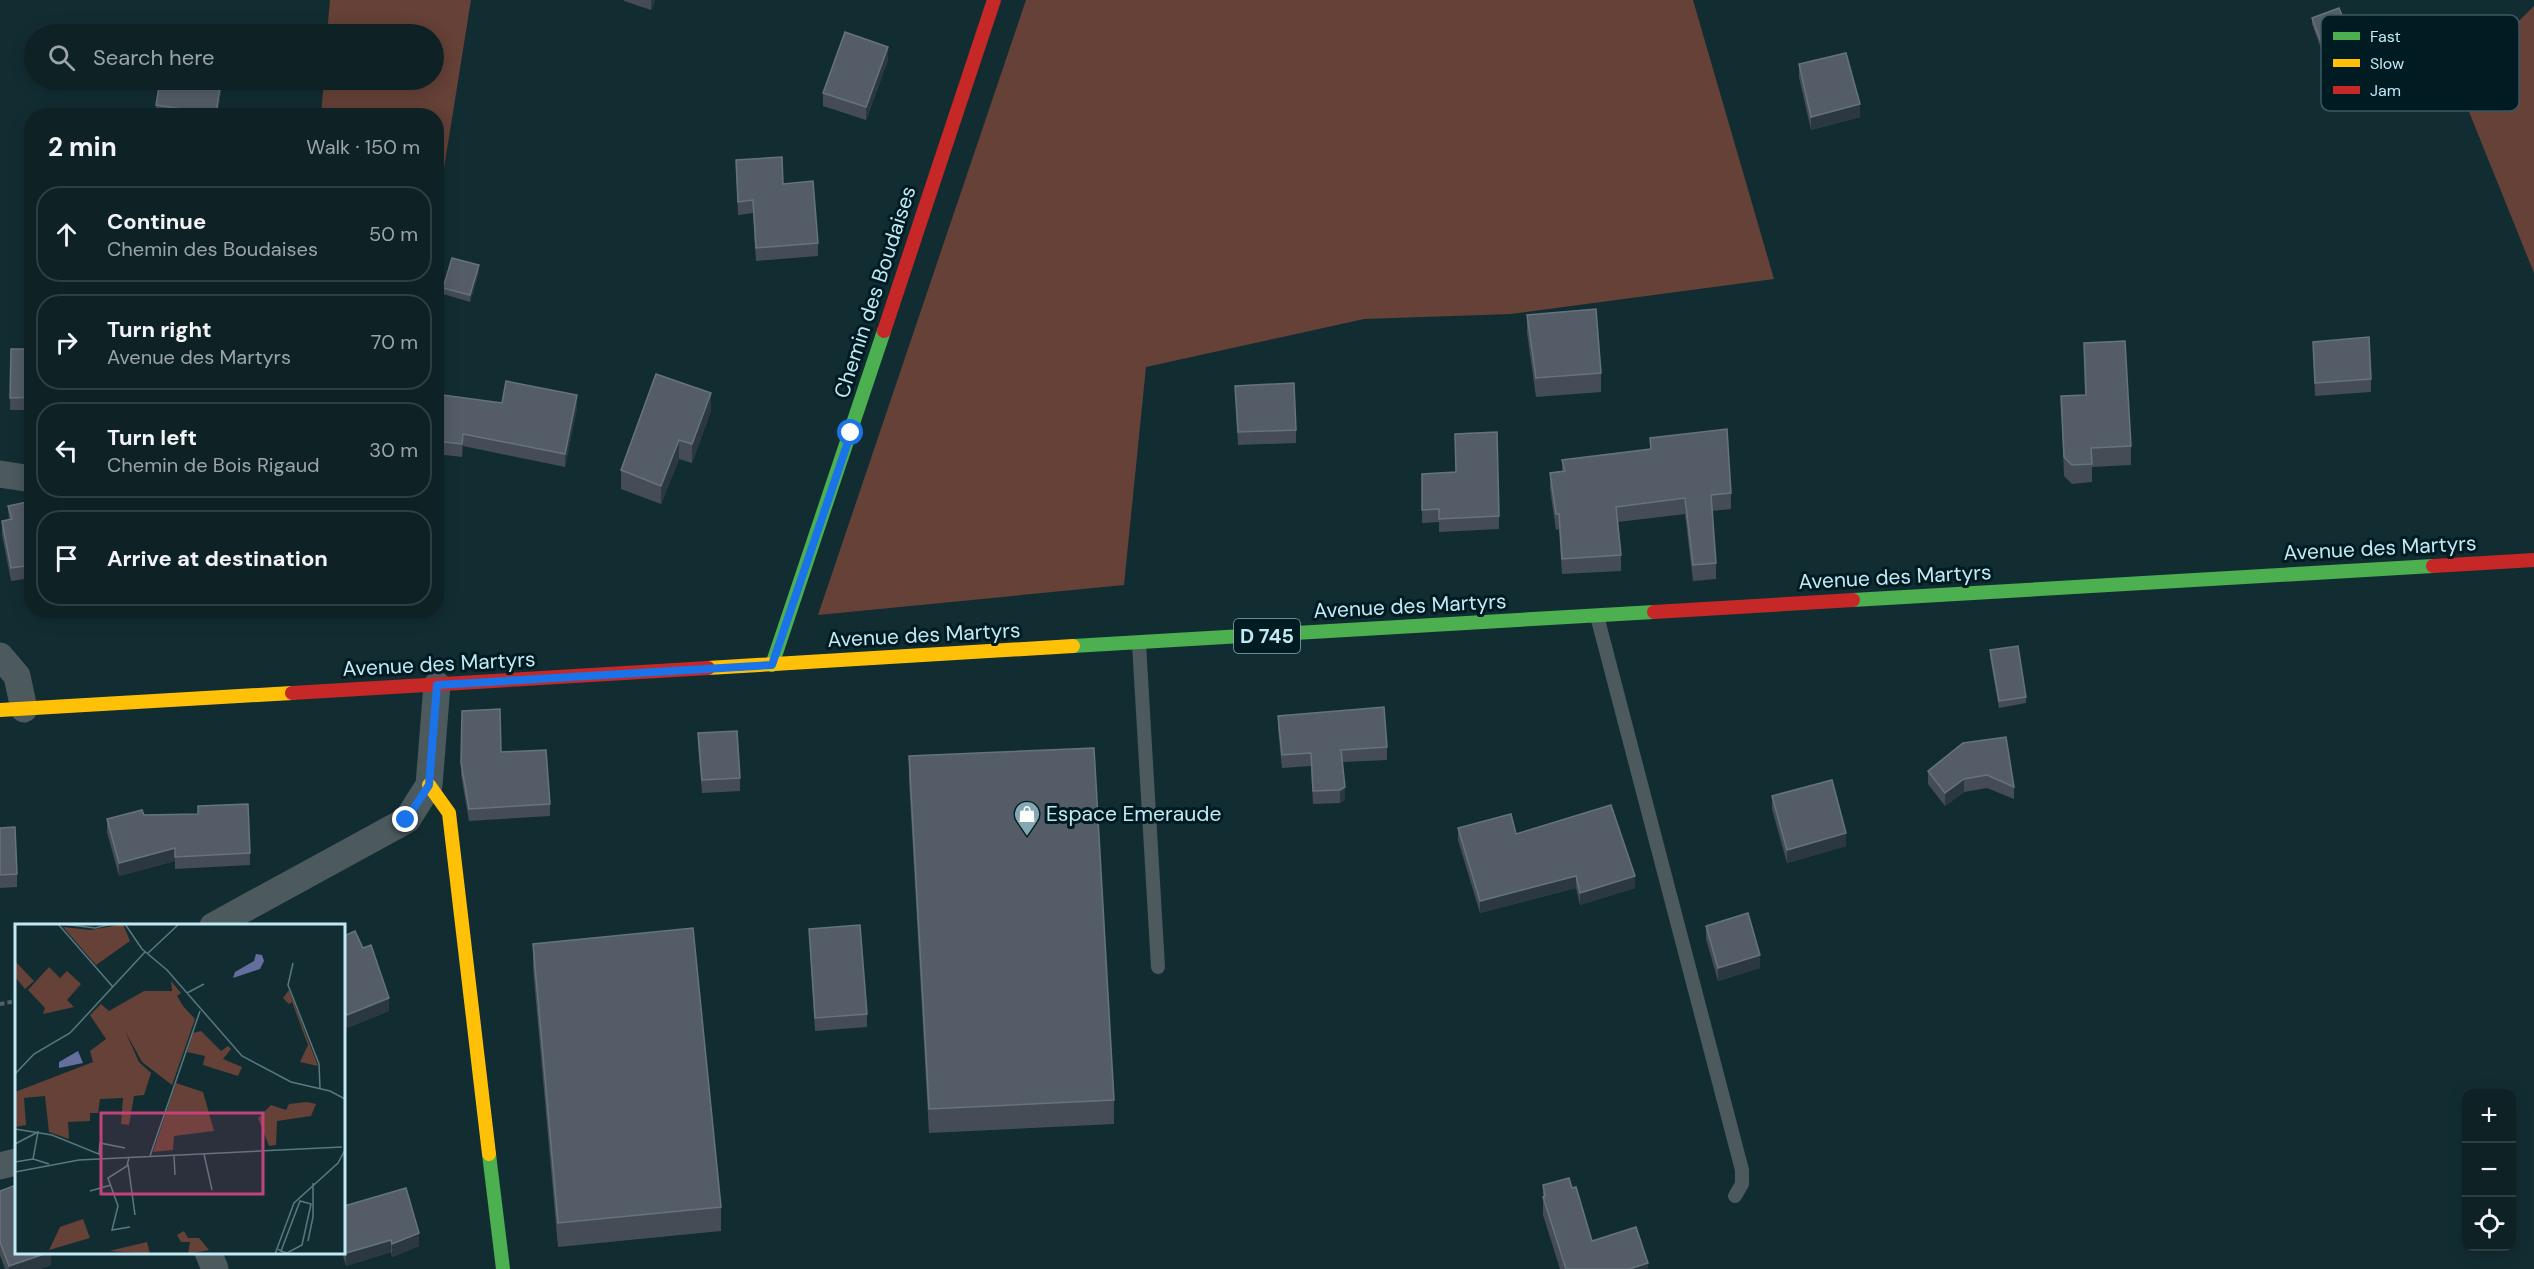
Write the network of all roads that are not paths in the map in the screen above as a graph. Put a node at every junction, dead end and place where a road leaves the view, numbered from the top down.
1 (994, 0) edge
2 (0, 474) edge
3 (24, 478) edge
4 (2534, 560) edge
5 (1597, 616) junction
6 (1139, 644) junction
7 (0, 656) edge
8 (772, 665) junction
9 (437, 685) junction
10 (12, 709) edge
11 (429, 785) junction
12 (217, 924) edge
13 (1158, 967) dead end
14 (15, 1162) edge
15 (0, 1166) edge
16 (1735, 1196) dead end
17 (209, 1254) edge
18 (215, 1269) edge
19 (503, 1269) edge

1 - 8 main road, Chemin des Boudaises
2 - 3 street
4 - 5 main road, Avenue des Martyrs / D 745
5 - 6 main road, Avenue des Martyrs / D 745
5 - 16 lane
6 - 8 main road, Avenue des Martyrs / D 745
6 - 13 lane
7 - 10 street
8 - 9 main road, Avenue des Martyrs / D 745
9 - 10 main road, Avenue des Martyrs / D 745
9 - 11 street
11 - 12 street
11 - 19 main road
14 - 15 street
17 - 18 street

